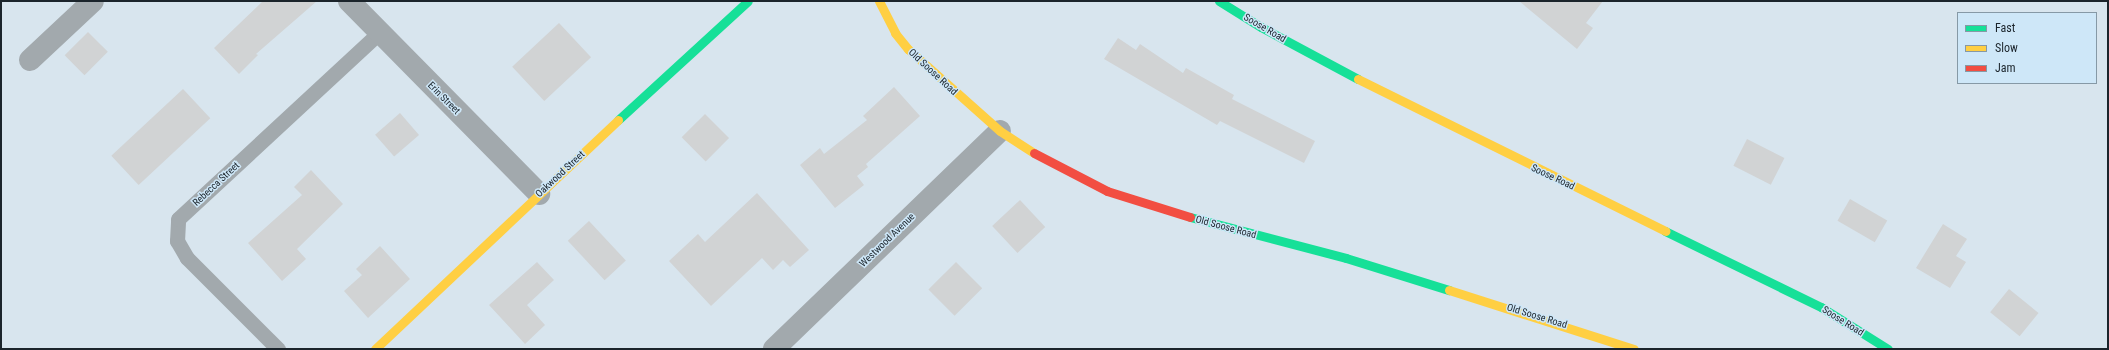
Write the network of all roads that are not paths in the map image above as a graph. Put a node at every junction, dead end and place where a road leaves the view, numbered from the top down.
1 (93, 1) edge
2 (349, 1) edge
3 (748, 1) edge
4 (879, 1) edge
5 (1219, 1) edge
6 (379, 33) junction
7 (30, 60) dead end
8 (1000, 132) junction
9 (540, 194) junction
10 (278, 349) edge
11 (375, 349) edge
12 (774, 349) edge
13 (1634, 349) edge
14 (1888, 349) edge

1 - 7 street
2 - 6 street, Erin Street
3 - 9 street, Oakwood Street
4 - 8 street, Old Soose Road
5 - 14 street, Soose Road
6 - 9 street, Erin Street
6 - 10 lane, Rebecca Street
8 - 12 street, Westwood Avenue
8 - 13 street, Old Soose Road
9 - 11 street, Oakwood Street

